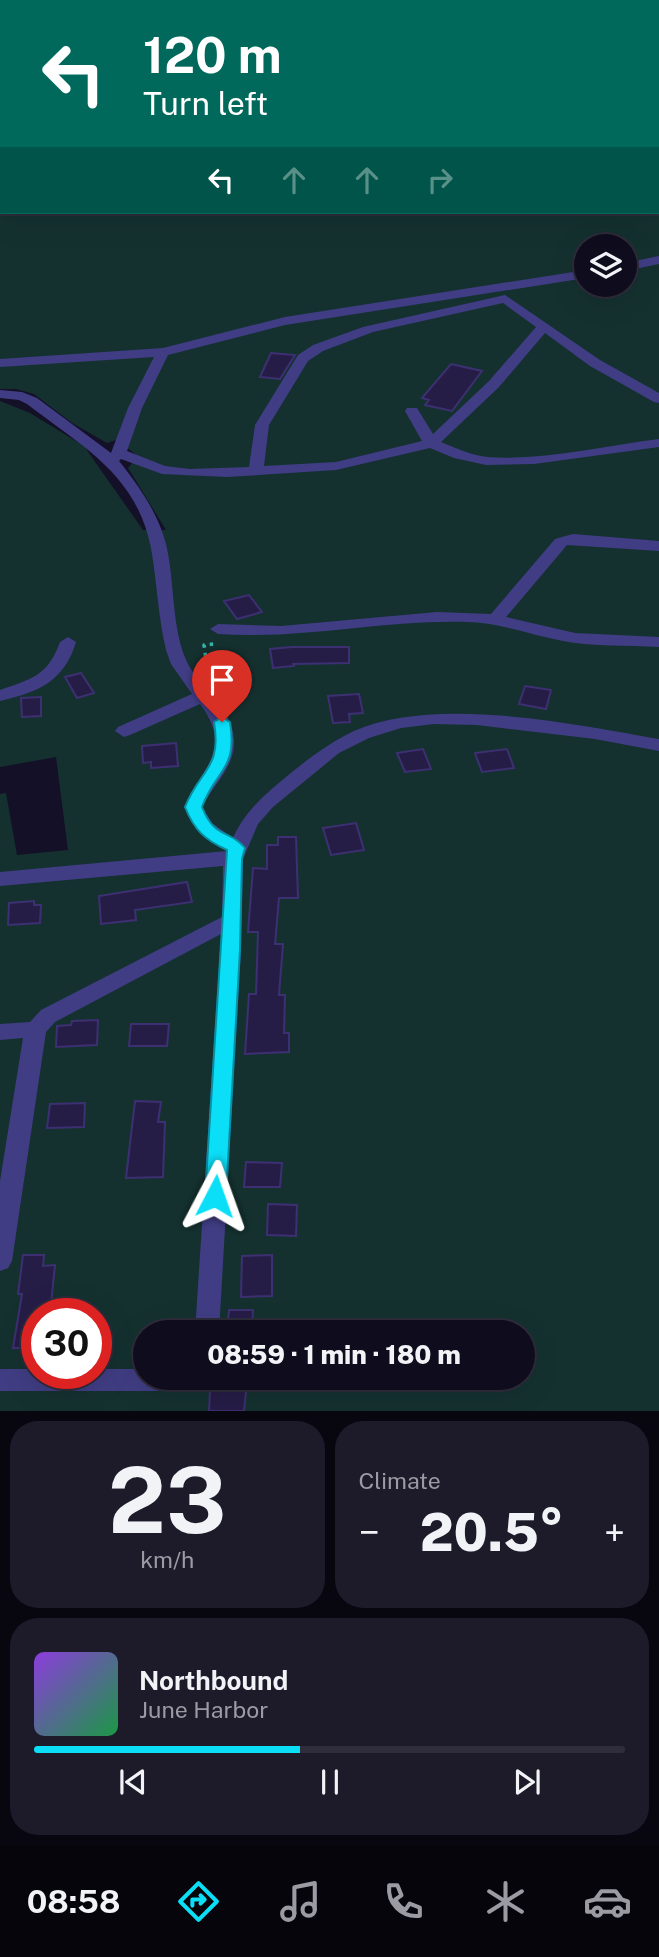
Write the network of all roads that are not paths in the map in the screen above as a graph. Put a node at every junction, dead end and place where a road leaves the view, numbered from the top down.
1 (659, 260) edge
2 (637, 265) edge
3 (574, 276) edge
4 (542, 328) junction
5 (163, 352) junction
6 (0, 363) edge
7 (0, 394) edge
8 (659, 399) edge
9 (412, 411) dead end
10 (431, 443) junction
11 (659, 443) edge
12 (115, 457) junction
13 (256, 472) junction
14 (659, 546) edge
15 (496, 619) junction
16 (217, 637) road end
17 (68, 642) dead end
18 (659, 642) edge
19 (202, 693) junction
20 (0, 696) edge
21 (124, 731) dead end
22 (659, 746) edge
23 (235, 854) junction
24 (0, 879) edge
25 (232, 920) junction
26 (36, 1029) junction
27 (0, 1032) edge
28 (5, 1196) edge
29 (0, 1261) edge
30 (208, 1320) edge
31 (0, 1380) edge
32 (133, 1380) edge

1 - 2 street
3 - 5 street
4 - 8 street
4 - 10 street
4 - 13 street
5 - 6 street
5 - 12 street
7 - 12 street
9 - 10 street
10 - 11 street
10 - 13 street
12 - 13 street
12 - 19 street
14 - 15 street
15 - 16 street
15 - 18 street
17 - 20 street
19 - 21 street
19 - 23 street
22 - 23 street
23 - 24 street
23 - 25 street
25 - 26 street
25 - 30 street
26 - 27 street
26 - 28 street
28 - 29 street
31 - 32 street

